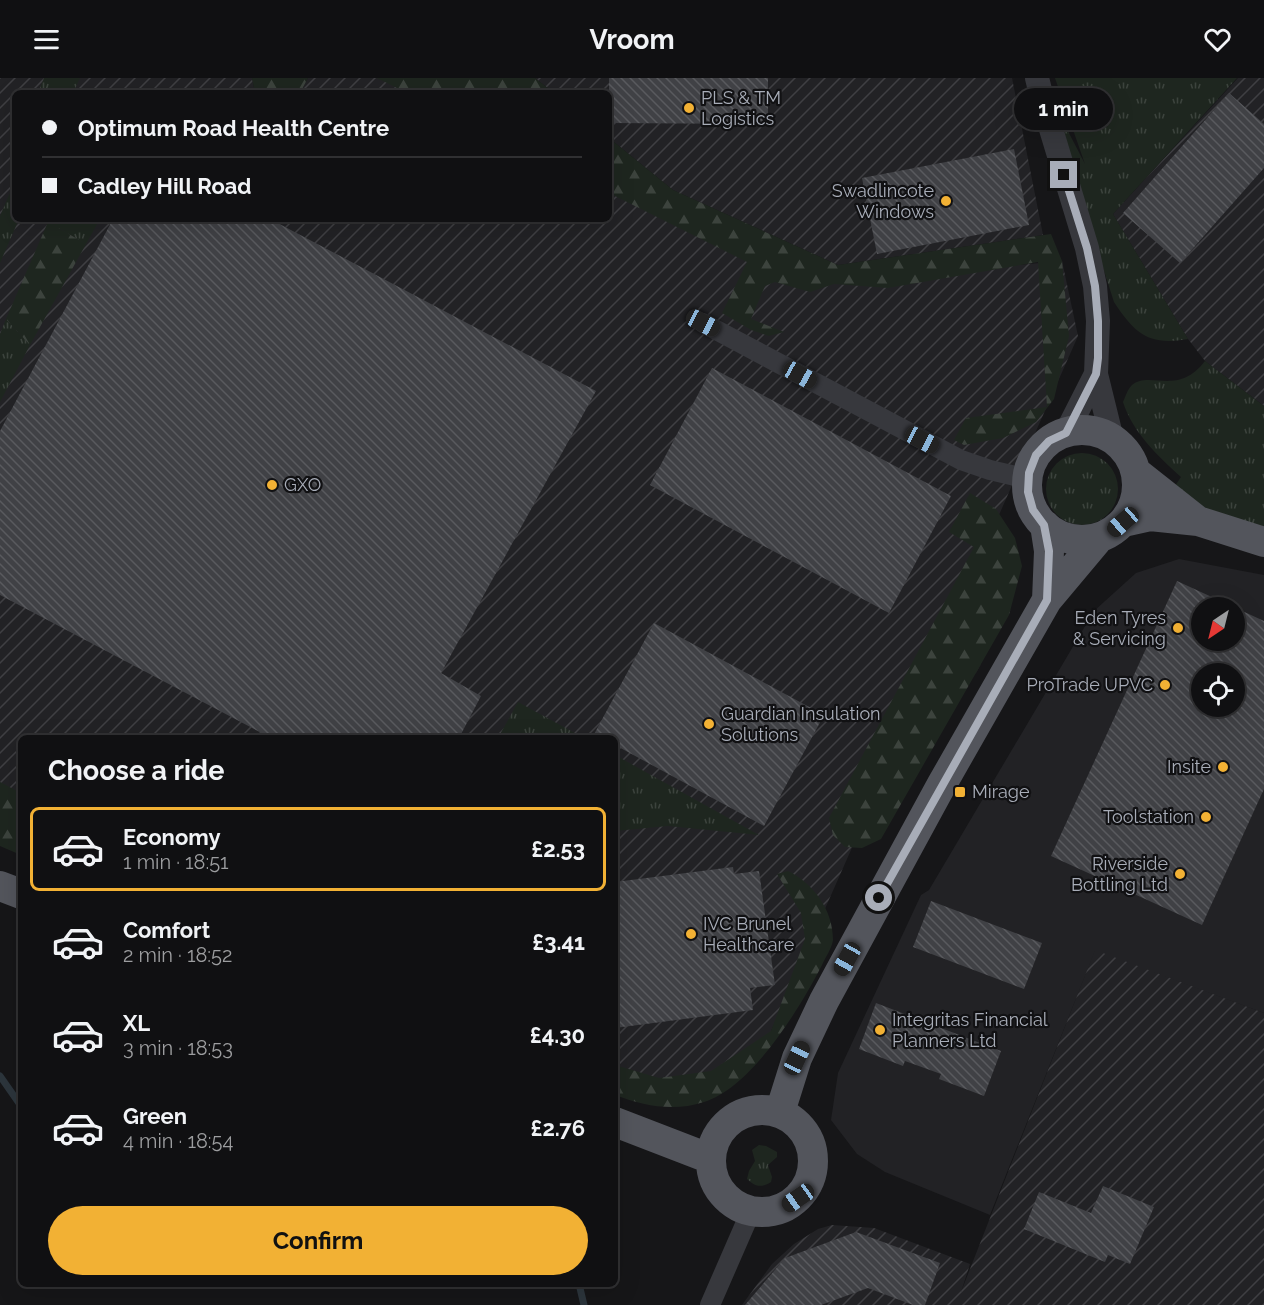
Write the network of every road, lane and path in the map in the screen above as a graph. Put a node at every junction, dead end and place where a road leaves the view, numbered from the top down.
1 (1038, 78) edge
2 (703, 323) dead end
3 (1096, 374) junction
4 (1066, 433) junction
5 (1112, 439) junction
6 (1136, 472) junction
7 (1028, 479) junction
8 (1198, 521) junction
9 (1044, 525) junction
10 (1111, 530) junction
11 (1264, 542) edge
12 (1047, 600) junction
13 (0, 885) edge
14 (18, 893) edge
15 (780, 1112) junction
16 (618, 1123) edge
17 (711, 1159) junction
18 (751, 1211) junction
19 (710, 1305) edge

1 - 3 street
2 - 7 street
3 - 4 street
3 - 5 street
4 - 5 main road
4 - 7 main road
5 - 6 main road
6 - 8 main road
6 - 10 main road
7 - 9 main road
8 - 10 main road
8 - 11 main road
9 - 10 main road
9 - 12 main road
10 - 12 main road
12 - 15 main road
13 - 14 main road
15 - 17 main road
15 - 18 main road
16 - 17 main road
17 - 18 main road
18 - 19 street

